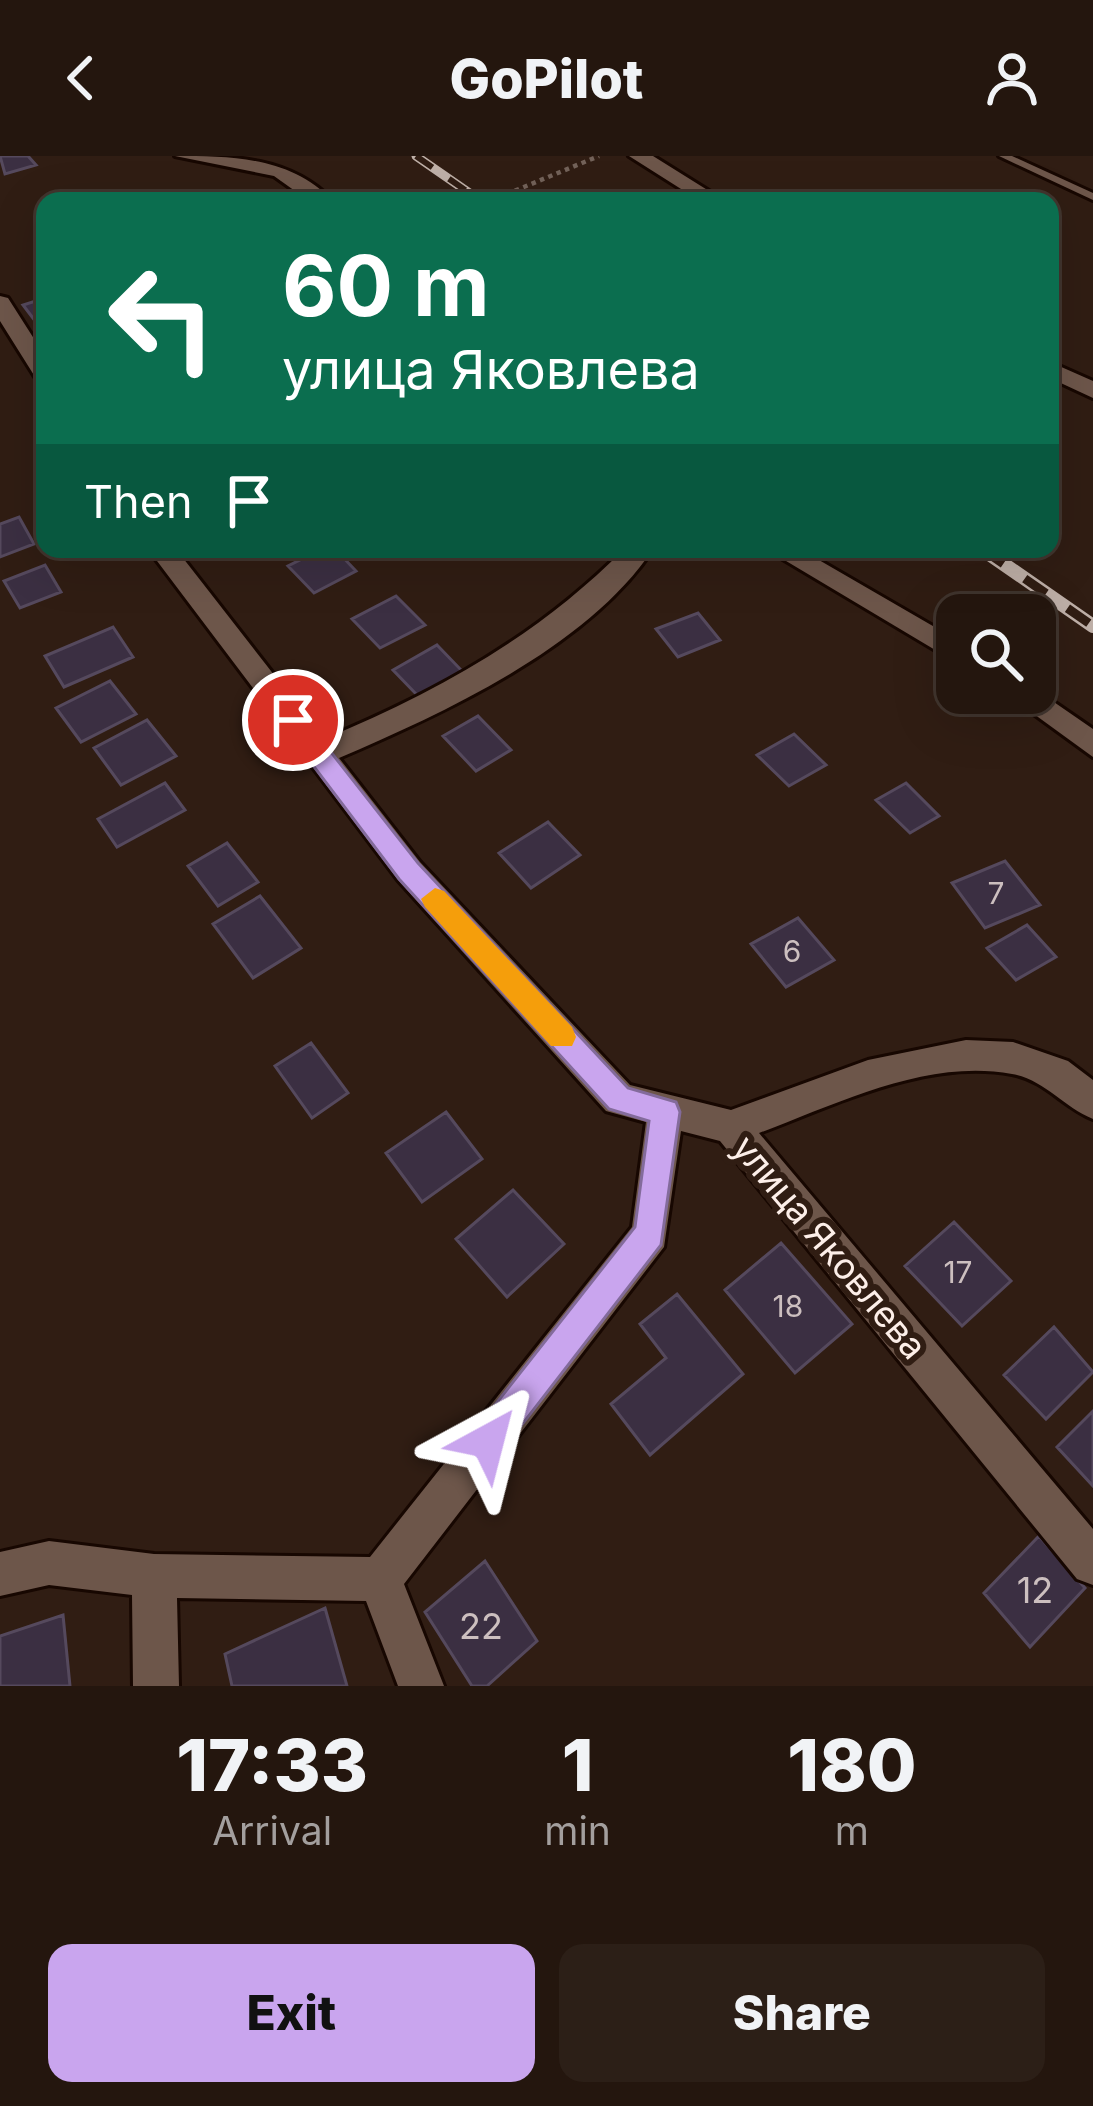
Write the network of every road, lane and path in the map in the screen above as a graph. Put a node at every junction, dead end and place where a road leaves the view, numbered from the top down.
1 (185, 156) edge
2 (598, 156) edge
3 (639, 156) edge
4 (1004, 156) edge
5 (310, 192) edge
6 (512, 192) edge
7 (700, 192) edge
8 (1093, 197) edge
9 (0, 303) edge
10 (36, 361) edge
11 (1059, 373) edge
12 (1093, 391) edge
13 (168, 558) edge
14 (632, 558) edge
15 (794, 558) edge
16 (936, 641) edge
17 (1049, 714) edge
18 (1093, 745) edge
19 (319, 754) junction
20 (1093, 1102) edge
21 (665, 1112) junction
22 (731, 1127) junction
23 (1093, 1564) edge
24 (0, 1574) edge
25 (154, 1576) junction
26 (380, 1580) junction
27 (157, 1686) edge
28 (421, 1686) edge

1 - 5 street
2 - 6 path
3 - 7 street
4 - 8 lane
9 - 10 street
11 - 12 street
13 - 19 street, улица Яковлева
14 - 19 street
15 - 16 street
17 - 18 street
19 - 21 street, улица Яковлева
20 - 22 street
21 - 22 street, улица Яковлева
21 - 26 street
22 - 23 street, улица Яковлева
24 - 25 street
25 - 26 street
25 - 27 street
26 - 28 street

